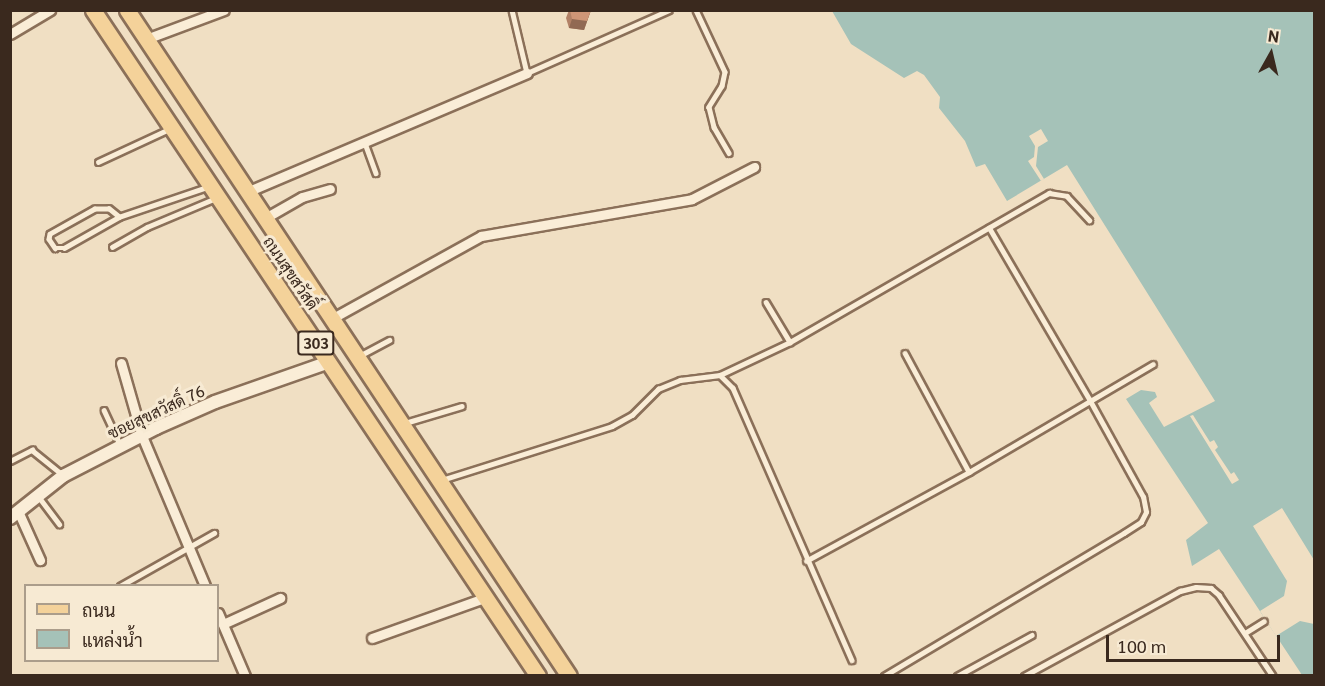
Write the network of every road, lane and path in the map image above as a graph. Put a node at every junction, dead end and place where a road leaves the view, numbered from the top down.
1 (50, 10) edge
2 (93, 10) edge
3 (127, 10) edge
4 (224, 10) edge
5 (512, 10) edge
6 (669, 10) edge
7 (696, 10) edge
8 (10, 34) edge
9 (146, 39) junction
10 (527, 73) junction
11 (172, 128) junction
12 (365, 143) junction
13 (729, 153) dead end
14 (98, 162) dead end
15 (754, 167) dead end
16 (376, 173) dead end
17 (330, 189) dead end
18 (215, 191) junction
19 (249, 191) junction
20 (119, 217) junction
21 (267, 217) junction
22 (1089, 220) dead end
23 (989, 228) junction
24 (112, 248) dead end
25 (766, 302) dead end
26 (333, 318) junction
27 (389, 340) dead end
28 (790, 342) junction
29 (905, 353) dead end
30 (358, 356) junction
31 (329, 362) junction
32 (122, 363) dead end
33 (1153, 364) dead end
34 (720, 375) junction
35 (1090, 401) junction
36 (462, 406) dead end
37 (104, 410) dead end
38 (402, 424) junction
39 (142, 436) junction
40 (121, 447) junction
41 (10, 462) edge
42 (969, 472) junction
43 (63, 476) junction
44 (439, 481) junction
45 (37, 495) junction
46 (14, 515) edge
47 (58, 524) dead end
48 (214, 533) dead end
49 (189, 548) junction
50 (40, 560) dead end
51 (806, 561) junction
52 (122, 584) edge
53 (205, 584) edge
54 (487, 597) junction
55 (280, 598) dead end
56 (219, 615) edge
57 (1264, 621) dead end
58 (223, 624) junction
59 (1245, 633) junction
60 (1032, 635) dead end
61 (372, 638) dead end
62 (852, 660) dead end
63 (245, 675) edge
64 (538, 675) edge
65 (569, 675) edge
66 (884, 675) edge
67 (957, 675) edge
68 (1024, 675) edge
69 (1273, 675) edge

1 - 8 street
2 - 11 main road, ถนนสุขสวัสดิ์ / 303
3 - 9 main road, ถนนสุขสวัสดิ์ / 303
4 - 9 street
5 - 10 lane
6 - 10 lane
7 - 13 lane
9 - 19 main road, ถนนสุขสวัสดิ์ / 303
10 - 12 street
11 - 14 lane
11 - 18 main road, ถนนสุขสวัสดิ์ / 303
12 - 16 lane
12 - 19 street
15 - 26 street
17 - 21 street
18 - 20 lane
18 - 24 lane
18 - 31 main road, ถนนสุขสวัสดิ์ / 303
19 - 21 main road, ถนนสุขสวัสดิ์ / 303
20 - 20 lane
21 - 26 main road, ถนนสุขสวัสดิ์ / 303
22 - 23 lane
23 - 28 lane
23 - 35 lane
25 - 28 lane
26 - 30 main road, ถนนสุขสวัสดิ์ / 303
27 - 30 lane
28 - 34 lane
29 - 42 lane
30 - 38 main road, ถนนสุขสวัสดิ์ / 303
31 - 39 street, ซอยสุขสวัสดิ์ 76
31 - 54 main road, ถนนสุขสวัสดิ์ / 303
32 - 39 street
33 - 35 lane
34 - 44 lane
34 - 51 lane
35 - 42 lane
35 - 66 lane
36 - 38 lane
37 - 40 lane
38 - 44 main road, ถนนสุขสวัสดิ์ / 303
39 - 40 street, ซอยสุขสวัสดิ์ 76
39 - 49 street
40 - 43 street, ซอยสุขสวัสดิ์ 76
41 - 43 lane
42 - 51 lane
43 - 45 street, ซอยสุขสวัสดิ์ 76
44 - 65 main road, ถนนสุขสวัสดิ์ / 303
45 - 46 street, ซอยสุขสวัสดิ์ 76
45 - 47 lane
46 - 50 street
48 - 49 lane
49 - 52 lane
49 - 53 street
51 - 62 lane
54 - 61 street
54 - 64 main road, ถนนสุขสวัสดิ์ / 303
55 - 58 street
56 - 58 street
57 - 59 lane
58 - 63 street
59 - 68 lane
59 - 69 lane
60 - 67 lane

